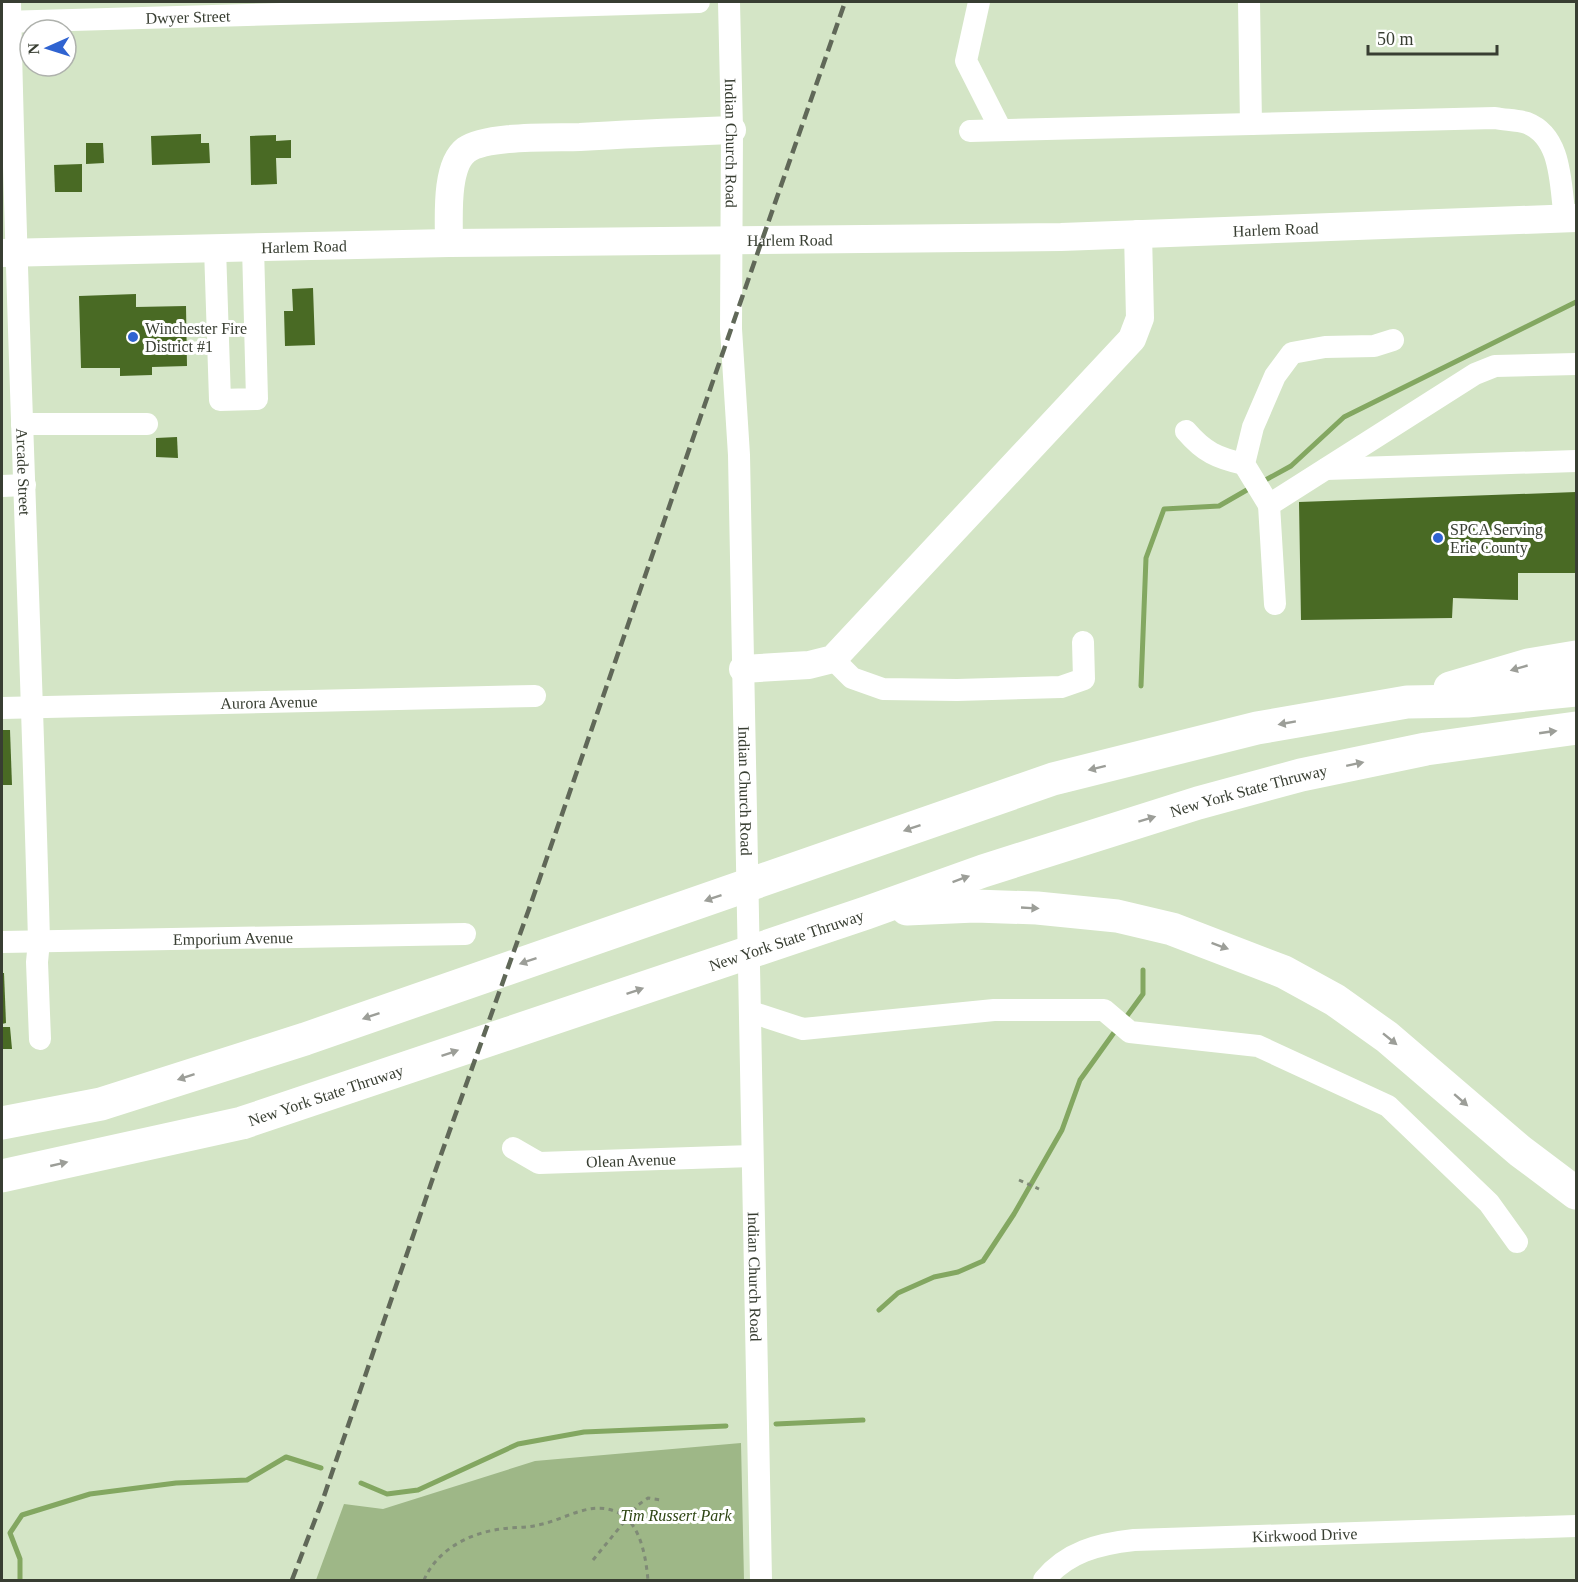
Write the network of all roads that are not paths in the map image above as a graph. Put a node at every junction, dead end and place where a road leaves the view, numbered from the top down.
1 (699, 2) edge
2 (729, 2) edge
3 (979, 2) edge
4 (1249, 2) edge
5 (7, 15) edge
6 (1251, 124) junction
7 (732, 130) junction
8 (1001, 130) junction
9 (970, 131) dead end
10 (1570, 218) edge
11 (1138, 234) junction
12 (449, 243) junction
13 (253, 247) junction
14 (214, 248) junction
15 (9, 253) edge
16 (1394, 340) dead end
17 (1576, 364) edge
18 (22, 424) junction
19 (147, 424) dead end
20 (1186, 431) dead end
21 (1576, 461) edge
22 (1244, 464) junction
23 (1325, 469) junction
24 (25, 485) junction
25 (2, 486) edge
26 (1269, 505) junction
27 (1275, 604) dead end
28 (1083, 642) dead end
29 (1576, 657) edge
30 (833, 659) junction
31 (743, 669) junction
32 (1576, 690) edge
33 (536, 696) dead end
34 (1407, 702) junction
35 (2, 708) edge
36 (33, 708) junction
37 (1576, 728) edge
38 (866, 913) junction
39 (465, 934) dead end
40 (39, 941) junction
41 (2, 942) edge
42 (751, 1012) junction
43 (40, 1039) dead end
44 (2, 1123) edge
45 (513, 1148) dead end
46 (752, 1156) junction
47 (2, 1176) edge
48 (1576, 1193) edge
49 (1517, 1242) dead end
50 (1576, 1526) edge
51 (761, 1581) edge
52 (1044, 1581) edge

1 - 5 street, Dwyer Street
2 - 7 street, Indian Church Road
3 - 8 street
4 - 6 street
5 - 15 street, Arcade Street
6 - 8 street
6 - 10 street
7 - 12 main road
7 - 31 street, Indian Church Road
8 - 9 street
10 - 11 main road, Harlem Road
11 - 12 main road, Harlem Road
11 - 30 main road
12 - 13 main road, Harlem Road
13 - 14 main road, Harlem Road
13 - 14 street
14 - 15 main road, Harlem Road
15 - 18 street, Arcade Street
16 - 22 street
17 - 23 street
18 - 19 street
18 - 24 street, Arcade Street
20 - 22 street
21 - 23 street
22 - 26 street
23 - 26 street
24 - 25 street
24 - 36 street, Arcade Street
26 - 27 street
28 - 30 street
29 -> 34 highway
30 - 31 main road
31 - 42 street, Indian Church Road
32 - 34 highway
33 - 36 street, Aurora Avenue
34 -> 44 highway
35 - 36 street, Aurora Avenue
36 - 40 street, Arcade Street
38 -> 37 highway, New York State Thruway
47 -> 38 highway, New York State Thruway
38 -> 48 highway
39 - 40 street, Emporium Avenue
40 - 41 street, Emporium Avenue
40 - 43 street, Arcade Street
42 - 46 street, Indian Church Road
42 - 49 street
45 - 46 street, Olean Avenue
46 - 51 street, Indian Church Road
50 - 52 street, Kirkwood Drive

